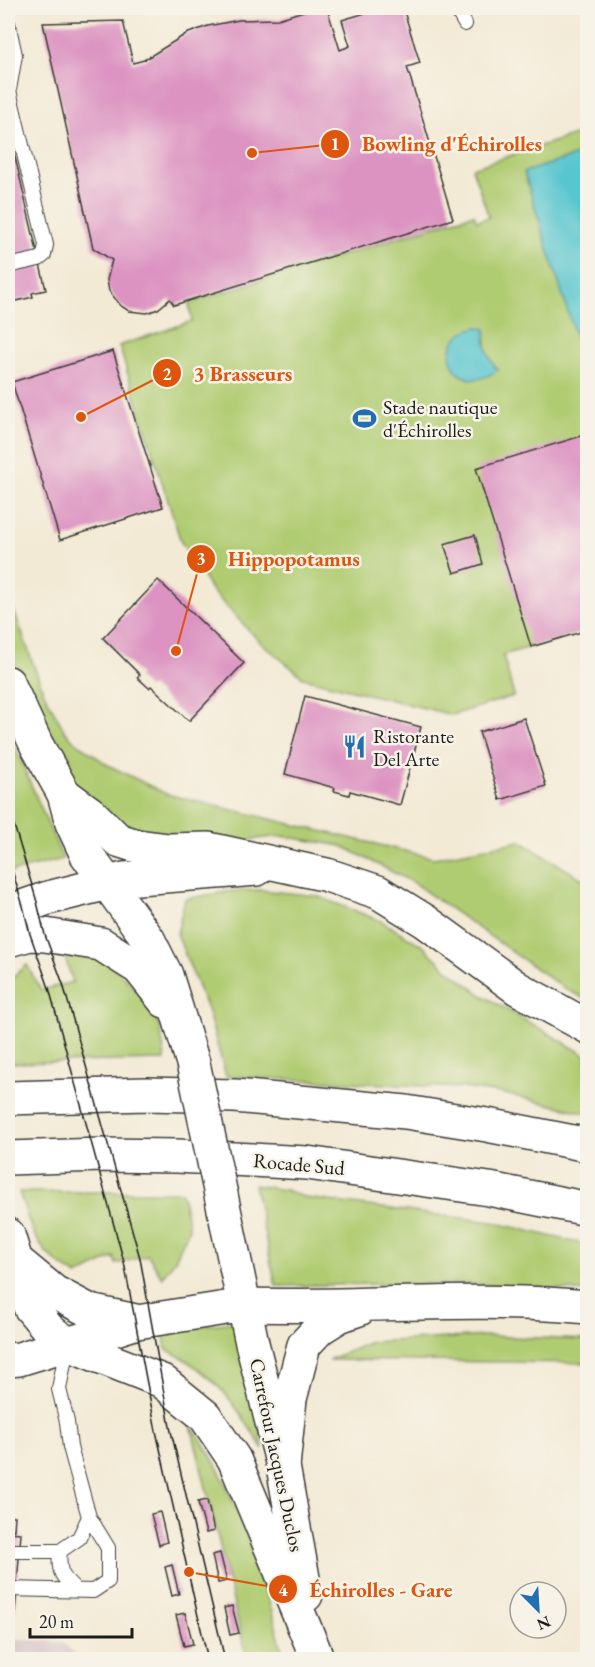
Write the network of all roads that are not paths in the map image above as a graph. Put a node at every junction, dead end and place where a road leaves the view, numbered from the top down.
1 (456, 8) edge
2 (8, 23) edge
3 (465, 24) dead end
4 (8, 266) edge
5 (8, 683) edge
6 (64, 794) junction
7 (291, 866) junction
8 (108, 884) junction
9 (8, 912) edge
10 (8, 940) edge
11 (179, 1018) junction
12 (588, 1028) edge
13 (8, 1098) edge
14 (588, 1145) edge
15 (8, 1158) edge
16 (588, 1209) edge
17 (11, 1247) edge
18 (244, 1305) junction
19 (372, 1305) junction
20 (588, 1307) edge
21 (137, 1322) junction
22 (68, 1344) junction
23 (8, 1360) edge
24 (283, 1466) junction
25 (89, 1517) junction
26 (8, 1551) edge
27 (60, 1551) junction
28 (8, 1589) edge
29 (76, 1590) junction
30 (317, 1657) edge

1 - 3 lane
2 - 4 lane
5 - 6 main road
6 - 7 main road
6 - 8 main road
7 - 8 main road
7 - 12 main road
8 - 9 main road
8 - 11 main road
10 - 11 main road
11 - 18 main road, Carrefour Jacques Duclos, bridge
13 - 14 main road
15 - 16 main road, Rocade Sud
17 - 21 main road
17 - 22 main road, Carrefour Jacques Duclos
18 - 19 main road
18 - 21 main road
18 - 24 main road, Carrefour Jacques Duclos
19 - 20 main road
19 - 24 main road
21 - 22 main road
22 - 23 main road
22 - 25 lane
22 - 30 main road, Carrefour Jacques Duclos
24 - 30 main road, Carrefour Jacques Duclos
25 - 27 lane
25 - 29 lane
26 - 27 lane
27 - 29 lane
28 - 29 lane

